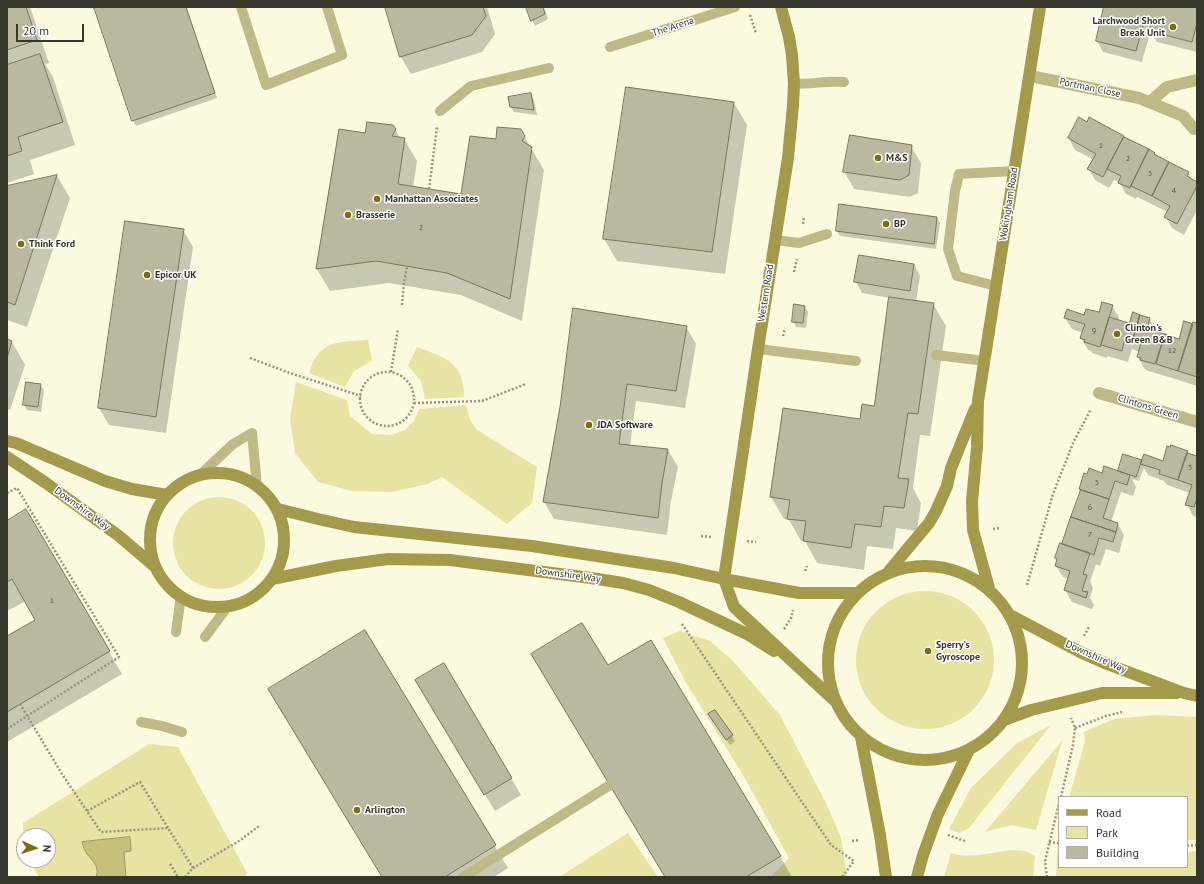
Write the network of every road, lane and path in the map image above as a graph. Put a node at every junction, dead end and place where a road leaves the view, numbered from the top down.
1 (241, 7) edge
2 (327, 7) edge
3 (735, 7) edge
4 (781, 7) edge
5 (1040, 7) edge
6 (749, 14) dead end
7 (756, 33) dead end
8 (610, 47) dead end
9 (549, 68) dead end
10 (1030, 76) junction
11 (1197, 80) edge
12 (844, 82) dead end
13 (794, 84) junction
14 (1150, 102) junction
15 (440, 110) joint
16 (1194, 129) dead end
17 (1014, 171) junction
18 (429, 189) dead end
19 (827, 234) dead end
20 (775, 240) junction
21 (407, 266) dead end
22 (996, 286) junction
23 (402, 305) dead end
24 (398, 328) dead end
25 (758, 349) junction
26 (936, 355) dead end
27 (250, 358) dead end
28 (856, 361) dead end
29 (985, 361) junction
30 (391, 372) junction
31 (526, 384) dead end
32 (1099, 392) joint
33 (361, 396) junction
34 (978, 401) junction
35 (414, 403) junction
36 (1197, 422) edge
37 (7, 441) edge
38 (7, 457) edge
39 (200, 475) junction
40 (257, 486) junction
41 (7, 493) edge
42 (167, 495) junction
43 (278, 509) junction
44 (999, 528) dead end
45 (993, 529) dead end
46 (701, 536) dead end
47 (716, 538) dead end
48 (747, 541) dead end
49 (756, 542) dead end
50 (154, 566) junction
51 (807, 566) dead end
52 (805, 571) dead end
53 (889, 571) junction
54 (272, 579) junction
55 (724, 579) junction
56 (1027, 585) dead end
57 (989, 588) junction
58 (858, 593) junction
59 (181, 596) junction
60 (228, 606) junction
61 (794, 607) dead end
62 (1010, 615) junction
63 (680, 621) dead end
64 (784, 629) dead end
65 (176, 632) dead end
66 (205, 637) dead end
67 (1184, 693) junction
68 (1197, 696) edge
69 (834, 700) junction
70 (20, 704) dead end
71 (1127, 710) dead end
72 (1071, 715) dead end
73 (27, 716) junction
74 (1004, 720) junction
75 (141, 722) dead end
76 (7, 728) edge
77 (1075, 728) junction
78 (182, 732) dead end
79 (861, 737) junction
80 (969, 750) junction
81 (610, 785) dead end
82 (1061, 796) edge
83 (1058, 807) edge
84 (87, 811) junction
85 (259, 826) dead end
86 (168, 828) junction
87 (947, 835) dead end
88 (860, 840) dead end
89 (852, 841) dead end
90 (965, 841) dead end
91 (1050, 842) junction
92 (1058, 842) edge
93 (170, 864) dead end
94 (193, 868) junction
95 (178, 877) edge
96 (185, 877) edge
97 (463, 877) edge
98 (842, 877) edge
99 (886, 877) edge
100 (917, 877) edge
101 (1047, 877) edge

1 - 2 lane
3 - 8 lane, The Arena
4 - 13 street, Western Road
5 - 10 street, Wokingham Road
6 - 7 path
9 - 15 lane
10 - 14 street, Portman Close
10 - 17 street, Wokingham Road
11 - 14 street
12 - 13 lane
13 - 20 street, Western Road
14 - 16 street, Portman Close
15 - 18 path
17 - 22 street, Wokingham Road
17 - 22 lane
19 - 20 lane
20 - 25 street, Western Road
21 - 23 path
22 - 29 street, Wokingham Road
24 - 30 path
25 - 28 lane
25 - 55 street, Western Road
26 - 29 lane
27 - 33 path
29 - 34 street, Wokingham Road
30 - 33 path
30 - 35 path
31 - 35 path
32 - 36 street, Clintons Green
32 - 56 path
33 - 35 path
34 - 53 street, Wokingham Road
34 - 57 street, Wokingham Road
37 - 42 street
38 - 50 street, Downshire Way
39 - 40 street
39 - 40 lane
39 - 42 street
40 - 43 street
41 - 73 path
42 - 50 street
43 - 54 street
43 - 55 street
44 - 45 path
46 - 47 path
48 - 49 path
50 - 59 street
51 - 52 path
53 - 57 street
53 - 58 street
54 - 60 street
54 - 69 street, Downshire Way
55 - 58 street
55 - 69 street
57 - 62 street
58 - 69 street
59 - 60 street
59 - 65 lane
60 - 66 lane
61 - 64 path
62 - 67 street, Downshire Way
62 - 74 street
63 - 98 path
67 - 68 street, Downshire Way
67 - 74 street, Downshire Way
69 - 79 street
70 - 73 path
71 - 77 path
72 - 77 path
73 - 76 path
73 - 84 path
74 - 80 street
75 - 78 lane
77 - 82 path
79 - 80 street
79 - 99 street
80 - 100 street
81 - 97 lane
83 - 91 path
84 - 86 path
84 - 86 path
85 - 94 path
86 - 94 path
87 - 90 path
88 - 89 path
91 - 92 path
91 - 101 path
93 - 95 path
94 - 96 path

